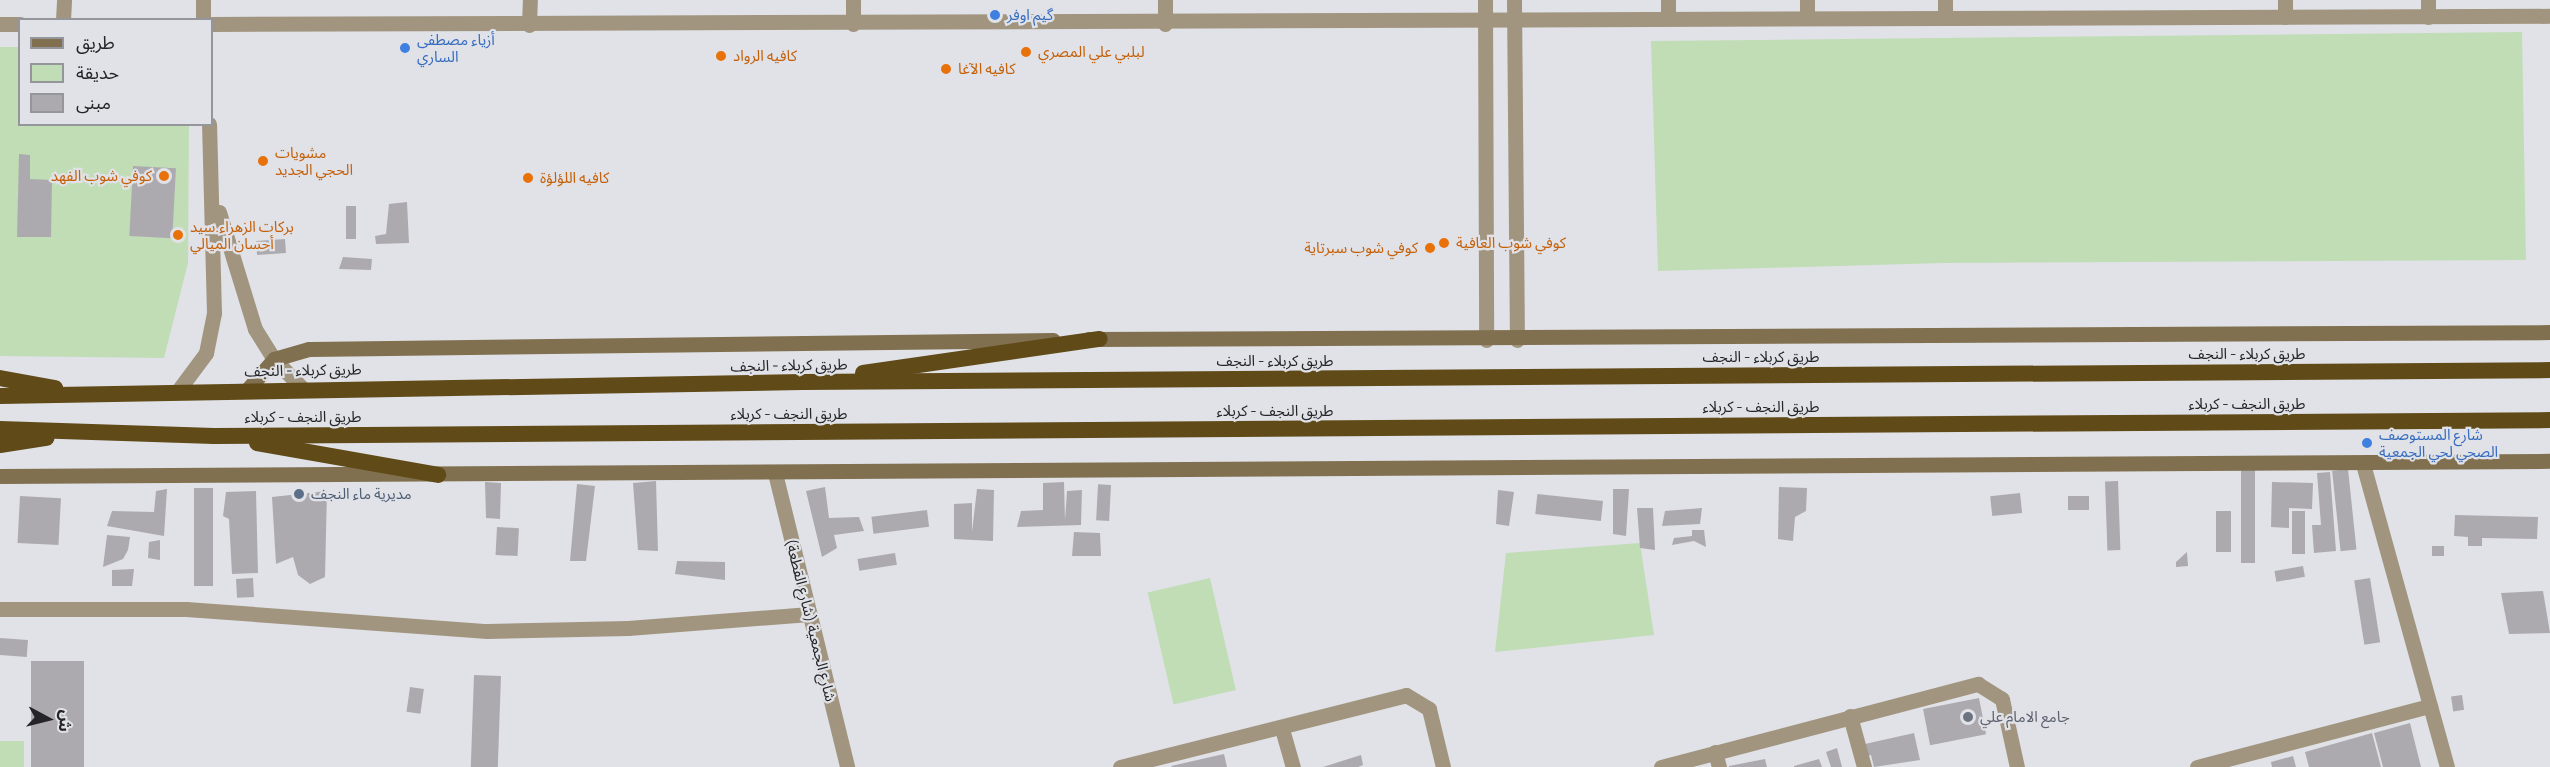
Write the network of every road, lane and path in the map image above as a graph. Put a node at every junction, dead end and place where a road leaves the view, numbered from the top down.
1 (64, 0) edge
2 (203, 0) edge
3 (530, 0) edge
4 (853, 0) edge
5 (1165, 0) edge
6 (1485, 0) edge
7 (1514, 0) edge
8 (1668, 0) edge
9 (1807, 0) edge
10 (1944, 0) edge
11 (2285, 0) edge
12 (2428, 0) edge
13 (2550, 16) edge
14 (2285, 17) junction
15 (2428, 17) junction
16 (63, 18) edge
17 (203, 18) edge
18 (1514, 18) junction
19 (1668, 18) junction
20 (1807, 18) junction
21 (1945, 18) junction
22 (1486, 19) junction
23 (0, 24) edge
24 (18, 24) edge
25 (213, 24) edge
26 (853, 24) junction
27 (1165, 24) junction
28 (529, 25) junction
29 (209, 126) edge
30 (213, 185) junction
31 (2550, 332) edge
32 (1100, 339) junction
33 (1486, 340) junction
34 (1517, 340) junction
35 (274, 359) junction
36 (2550, 370) edge
37 (0, 378) edge
38 (802, 382) junction
39 (302, 388) junction
40 (247, 390) junction
41 (177, 392) junction
42 (101, 395) junction
43 (0, 396) edge
44 (2550, 420) edge
45 (0, 429) edge
46 (93, 430) junction
47 (214, 436) junction
48 (0, 445) edge
49 (2550, 461) edge
50 (2363, 464) junction
51 (775, 473) junction
52 (438, 474) junction
53 (0, 476) edge
54 (0, 609) edge
55 (809, 614) junction
56 (2430, 706) junction
57 (1850, 716) junction
58 (1282, 729) junction
59 (1717, 760) edge
60 (1153, 763) edge
61 (847, 767) edge
62 (1120, 767) edge
63 (1293, 767) edge
64 (1443, 767) edge
65 (1661, 767) edge
66 (1864, 767) edge
67 (2017, 767) edge
68 (2197, 767) edge
69 (2447, 767) edge

1 - 16 street
2 - 17 street
3 - 28 street
4 - 26 street
5 - 27 street
6 - 22 street
7 - 18 street
8 - 19 street
9 - 20 street
10 - 21 street
11 - 14 street
12 - 15 street
13 - 15 street
14 - 15 street
14 - 21 street
18 - 19 street
18 - 22 street
18 - 34 street
19 - 20 street
20 - 21 street
22 - 27 street
22 - 33 street
23 - 24 street
25 - 28 street
26 - 27 street
26 - 28 street
29 - 30 street
30 - 35 street
30 - 41 street
31 - 34 main road
32 - 33 main road
32 - 35 main road
32 - 38 highway
33 - 34 main road
35 - 39 street
35 - 40 main road
36 - 38 highway, طريق کربلاء - النجف
37 - 42 highway
38 - 39 highway, طريق کربلاء - النجف
39 - 40 highway, طريق کربلاء - النجف
40 - 41 highway, طريق کربلاء - النجف
41 - 42 highway, طريق کربلاء - النجف
42 - 43 highway, طريق کربلاء - النجف
44 - 47 highway, طريق النجف - کربلاء
45 - 46 highway, طريق النجف - کربلاء
46 - 47 highway, طريق النجف - کربلاء
46 - 48 highway
47 - 52 highway
49 - 50 main road
50 - 51 main road
50 - 56 street
51 - 52 main road
51 - 55 street, شارع الجمعية (شارع القطعة)
52 - 53 main road
54 - 55 street
55 - 61 street, شارع الجمعية (شارع القطعة)
56 - 68 street
56 - 69 street
57 - 59 street
57 - 66 street
57 - 67 street
58 - 60 street
58 - 63 street
58 - 64 street
59 - 65 street
60 - 62 street

